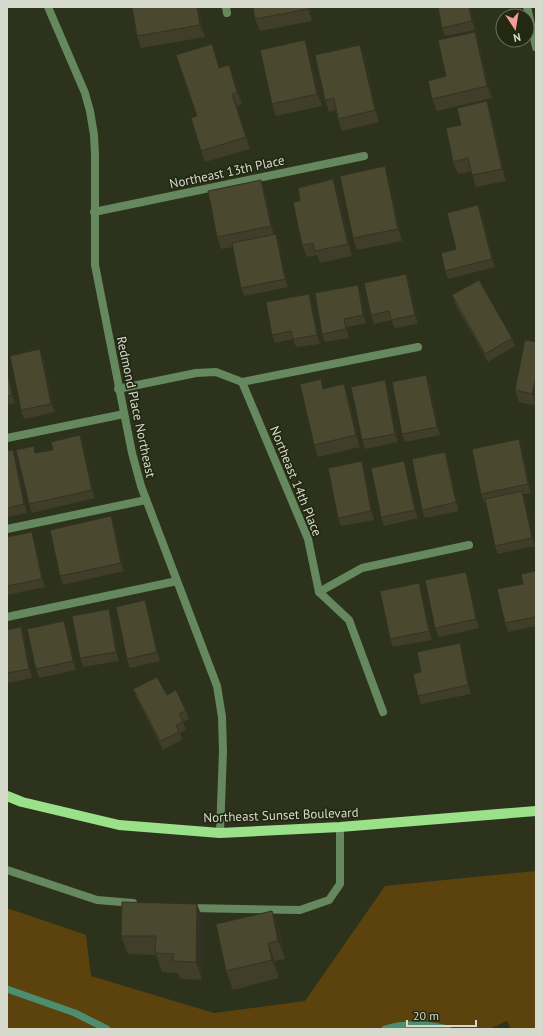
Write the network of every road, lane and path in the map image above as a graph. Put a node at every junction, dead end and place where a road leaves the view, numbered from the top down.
1 (48, 7) edge
2 (527, 7) edge
3 (536, 47) edge
4 (364, 156) dead end
5 (94, 212) junction
6 (418, 347) dead end
7 (242, 382) junction
8 (118, 389) junction
9 (124, 414) junction
10 (7, 438) edge
11 (146, 500) junction
12 (7, 529) edge
13 (469, 545) dead end
14 (177, 581) junction
15 (319, 592) junction
16 (7, 617) edge
17 (383, 712) dead end
18 (7, 796) edge
19 (536, 811) edge
20 (340, 827) junction
21 (220, 833) junction
22 (7, 870) edge
23 (141, 904) edge
24 (178, 908) edge

1 - 5 street, Redmond Place Northeast
2 - 3 street
4 - 5 street, Northeast 13th Place
5 - 8 street, Redmond Place Northeast
6 - 7 street
7 - 8 street
7 - 15 street, Northeast 14th Place
8 - 9 street, Redmond Place Northeast
9 - 10 street
9 - 11 street, Redmond Place Northeast
11 - 12 street
11 - 14 street, Redmond Place Northeast
13 - 15 street
14 - 16 street
14 - 21 street, Redmond Place Northeast
15 - 17 street
18 - 21 main road, Northeast Sunset Boulevard
19 - 20 main road, Northeast Sunset Boulevard
20 - 21 main road, Northeast Sunset Boulevard
20 - 24 street
22 - 23 street

